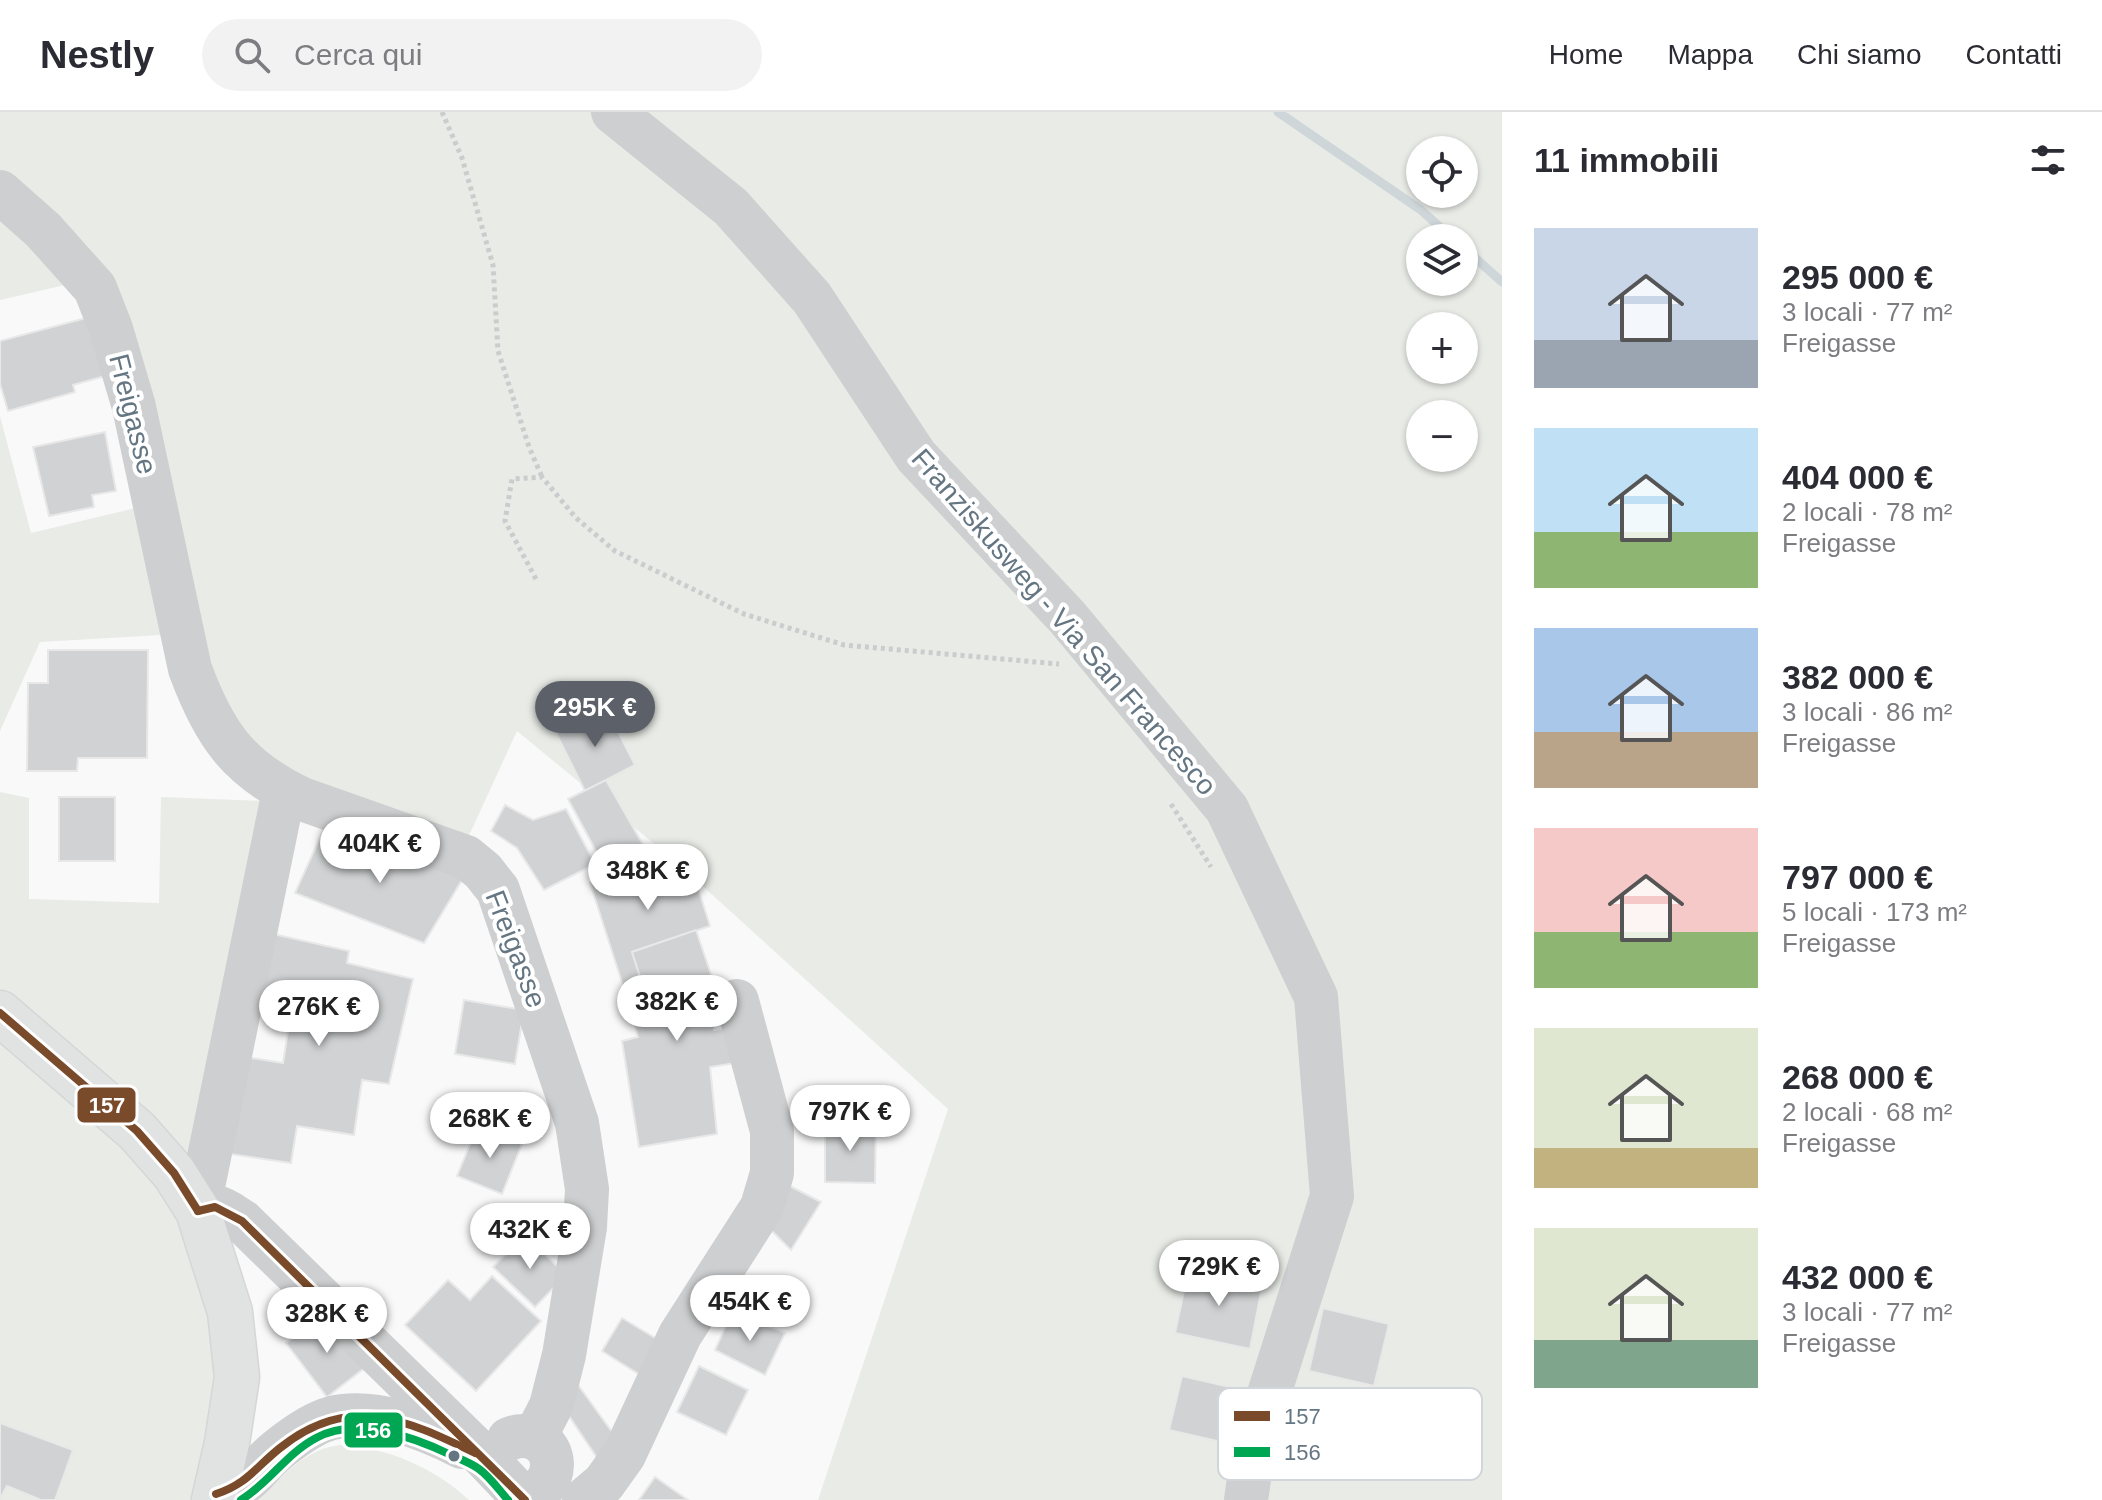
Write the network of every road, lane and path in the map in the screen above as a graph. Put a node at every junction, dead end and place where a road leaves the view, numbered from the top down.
1 (442, 112) edge
2 (613, 112) edge
3 (0, 192) edge
4 (542, 477) junction
5 (536, 579) dead end
6 (1111, 670) junction
7 (284, 791) junction
8 (737, 1001) dead end
9 (0, 1013) edge
10 (198, 1211) junction
11 (1271, 1388) edge
12 (535, 1437) junction
13 (485, 1458) junction
14 (1249, 1480) edge
15 (215, 1497) edge
16 (527, 1500) edge
17 (584, 1500) edge
18 (1246, 1500) edge

1 - 4 path
2 - 6 street, Franziskusweg - Via San Francesco
3 - 7 street, Freigasse
4 - 5 path
4 - 6 path
6 - 11 street, Franziskusweg - Via San Francesco
7 - 10 street
7 - 12 street, Freigasse
8 - 17 street
9 - 10 main road
10 - 13 street
10 - 15 main road
12 - 13 street
12 - 16 street
13 - 15 street
13 - 16 street
14 - 18 street, Franziskusweg - Via San Francesco

